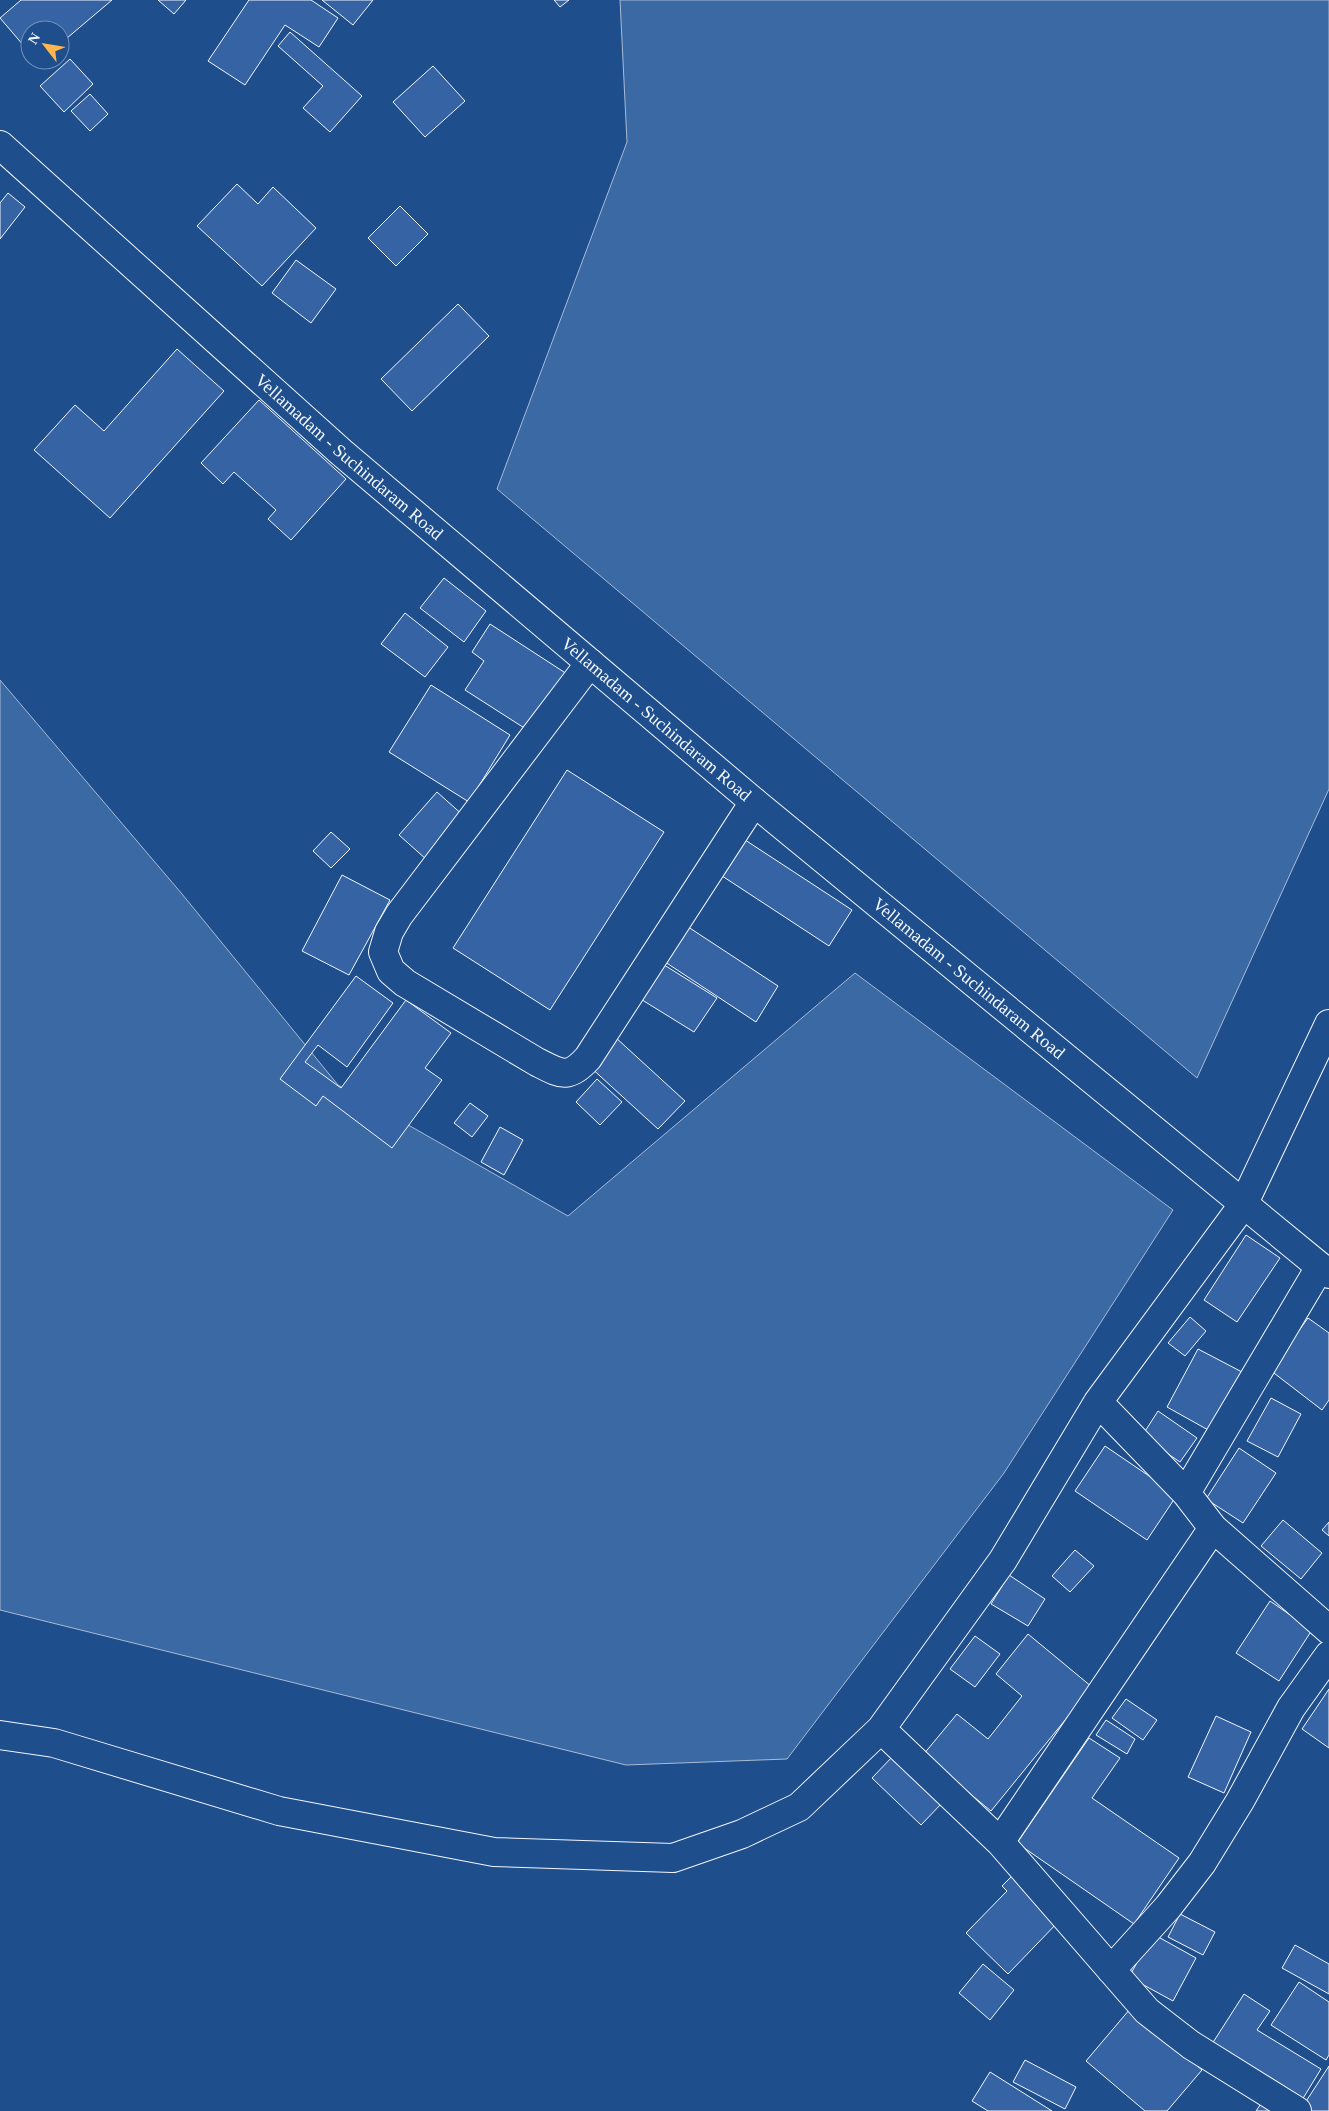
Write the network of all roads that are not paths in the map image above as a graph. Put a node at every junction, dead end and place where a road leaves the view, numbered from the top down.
1 (0, 145) edge
2 (590, 663) junction
3 (754, 802) junction
4 (1329, 1024) edge
5 (1243, 1205) junction
6 (1324, 1271) edge
7 (1098, 1402) junction
8 (1186, 1493) junction
9 (1213, 1528) junction
10 (1329, 1630) edge
11 (1329, 1654) edge
12 (881, 1729) junction
13 (0, 1735) edge
14 (1000, 1842) junction
15 (1111, 1970) junction
16 (1297, 2111) edge

1 - 2 street, Vellamadam - Suchindaram Road
2 - 3 street, Vellamadam - Suchindaram Road
2 - 3 street
3 - 5 street, Vellamadam - Suchindaram Road
4 - 5 street
5 - 6 street, Vellamadam - Suchindaram Road
5 - 7 street
6 - 8 street
7 - 8 street
7 - 12 street
8 - 9 street
9 - 10 street
9 - 14 street
11 - 15 street
12 - 13 street
12 - 14 street
14 - 15 street
15 - 16 street

